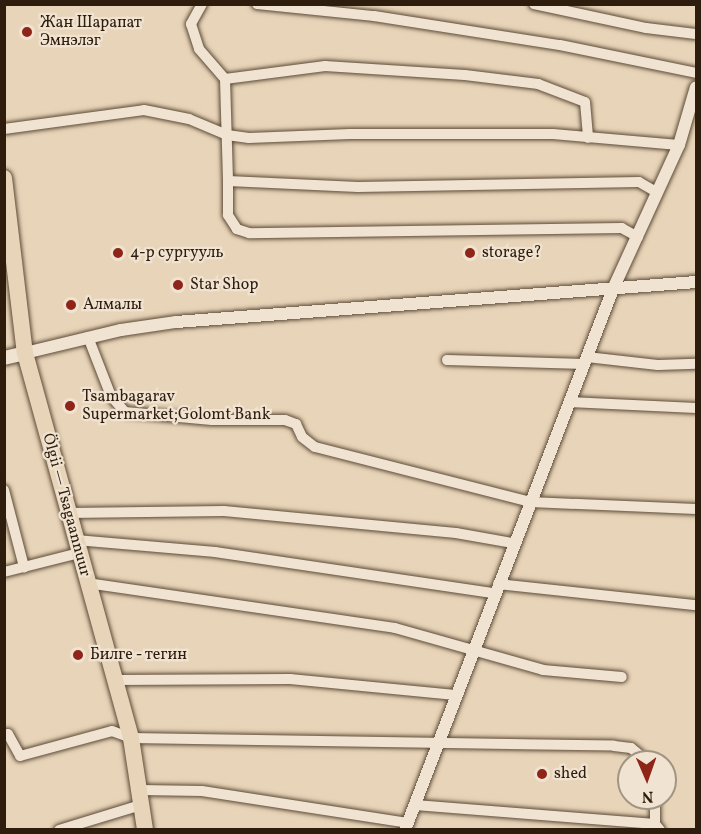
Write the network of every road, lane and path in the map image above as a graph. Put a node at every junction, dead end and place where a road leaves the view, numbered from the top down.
1 (202, 4) edge
2 (257, 4) edge
3 (534, 4) edge
4 (696, 34) edge
5 (696, 73) edge
6 (225, 79) junction
7 (696, 91) edge
8 (4, 129) edge
9 (227, 135) junction
10 (588, 138) junction
11 (679, 145) junction
12 (4, 178) edge
13 (228, 181) junction
14 (656, 192) junction
15 (638, 237) junction
16 (696, 282) edge
17 (613, 289) junction
18 (88, 337) junction
19 (25, 353) junction
20 (4, 358) edge
21 (447, 360) dead end
22 (586, 361) junction
23 (696, 364) edge
24 (569, 402) junction
25 (696, 408) edge
26 (4, 490) edge
27 (530, 502) junction
28 (696, 509) edge
29 (69, 513) junction
30 (513, 543) junction
31 (78, 546) junction
32 (24, 567) junction
33 (4, 572) edge
34 (87, 583) junction
35 (496, 589) junction
36 (696, 605) edge
37 (471, 651) junction
38 (622, 677) dead end
39 (115, 680) junction
40 (455, 695) junction
41 (4, 735) edge
42 (130, 738) junction
43 (439, 744) junction
44 (633, 750) edge
45 (141, 797) junction
46 (415, 805) junction
47 (656, 810) edge
48 (407, 826) edge
49 (658, 826) edge
50 (59, 830) edge
51 (145, 830) edge

1 - 6 street
2 - 5 street
3 - 4 street
6 - 9 street
6 - 10 street
7 - 11 street
8 - 9 street
9 - 10 street
9 - 13 street
10 - 11 street
11 - 14 street
12 - 19 highway, Ölgii — Tsagaannuur
13 - 14 street
13 - 15 street
14 - 15 street
15 - 17 street
16 - 17 street
17 - 18 street
17 - 22 street
18 - 19 street
18 - 27 street
19 - 20 main road
19 - 29 highway, Ölgii — Tsagaannuur
21 - 22 street
22 - 23 street
22 - 24 street
24 - 25 street
24 - 27 street
26 - 32 street
27 - 28 street
27 - 30 street
29 - 30 street
29 - 31 highway, Ölgii — Tsagaannuur
30 - 35 street
31 - 32 street
31 - 34 highway, Ölgii — Tsagaannuur
31 - 35 street
32 - 33 street
34 - 37 street
34 - 39 highway, Ölgii — Tsagaannuur
35 - 36 street
35 - 37 street
37 - 38 street
37 - 40 street
39 - 40 street
39 - 42 highway, Ölgii — Tsagaannuur
40 - 43 street
41 - 42 street
42 - 43 street
42 - 45 highway, Ölgii — Tsagaannuur
43 - 44 street
43 - 46 street
45 - 48 street
45 - 50 street
45 - 51 highway, Ölgii — Tsagaannuur
46 - 48 street
46 - 49 street
47 - 49 street

